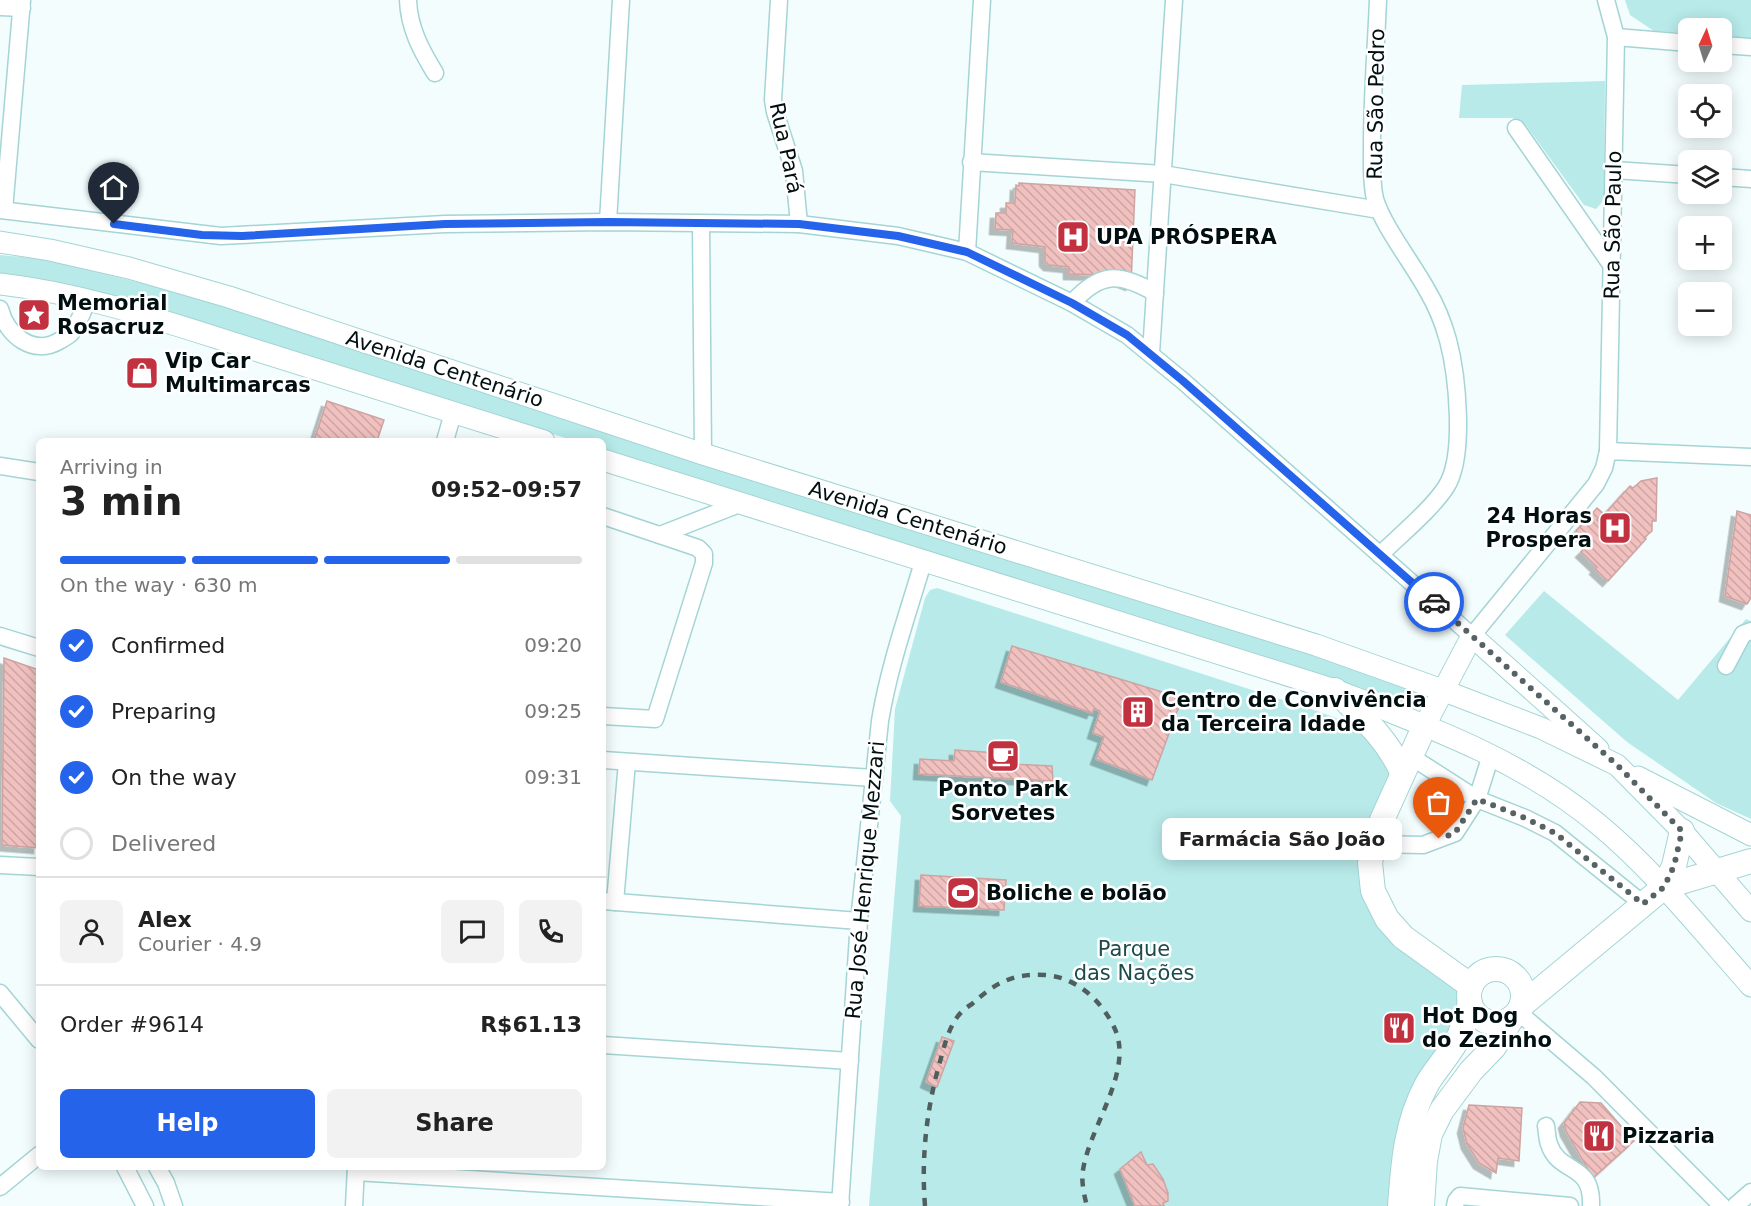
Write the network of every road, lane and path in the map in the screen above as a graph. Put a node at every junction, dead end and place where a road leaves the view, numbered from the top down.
1 (408, 0) edge
2 (621, 0) edge
3 (779, 0) edge
4 (982, 0) edge
5 (1174, 0) edge
6 (1378, 0) edge
7 (1606, 0) edge
8 (22, 4) edge
9 (0, 7) edge
10 (1616, 37) junction
11 (1678, 42) edge
12 (1732, 46) edge
13 (1751, 47) edge
14 (435, 73) dead end
15 (1516, 128) dead end
16 (971, 162) junction
17 (1614, 170) junction
18 (1163, 174) junction
19 (1678, 174) edge
20 (1732, 178) edge
21 (1751, 179) edge
22 (2, 210) edge
23 (1379, 210) junction
24 (608, 222) junction
25 (701, 224) junction
26 (799, 224) junction
27 (0, 242) edge
28 (967, 252) junction
29 (1612, 266) junction
30 (0, 284) edge
31 (1155, 292) junction
32 (88, 299) junction
33 (1072, 303) junction
34 (0, 309) edge
35 (1151, 353) junction
36 (453, 413) junction
37 (502, 434) edge
38 (446, 438) edge
39 (525, 438) edge
40 (1608, 451) junction
41 (703, 454) junction
42 (1751, 457) edge
43 (606, 461) edge
44 (0, 466) edge
45 (36, 472) edge
46 (742, 503) junction
47 (606, 517) edge
48 (660, 535) junction
49 (1380, 555) junction
50 (924, 559) junction
51 (1751, 631) edge
52 (0, 636) edge
53 (1472, 636) junction
54 (36, 647) edge
55 (1726, 666) dead end
56 (1335, 690) junction
57 (1442, 690) junction
58 (606, 716) edge
59 (1425, 725) junction
60 (1491, 755) junction
61 (606, 760) edge
62 (627, 762) junction
63 (1406, 764) junction
64 (1617, 765) junction
65 (873, 778) junction
66 (1477, 799) junction
67 (1682, 831) junction
68 (1751, 835) edge
69 (1374, 844) junction
70 (1751, 861) edge
71 (0, 865) edge
72 (36, 867) edge
73 (1718, 871) junction
74 (1664, 887) junction
75 (609, 902) edge
76 (1643, 904) junction
77 (1751, 911) edge
78 (859, 921) junction
79 (1751, 986) edge
80 (0, 993) edge
81 (1471, 994) junction
82 (1518, 1012) junction
83 (36, 1036) edge
84 (606, 1045) edge
85 (850, 1061) junction
86 (1546, 1126) dead end
87 (36, 1157) edge
88 (127, 1170) edge
89 (159, 1170) edge
90 (356, 1170) edge
91 (370, 1170) edge
92 (0, 1187) edge
93 (1751, 1192) edge
94 (841, 1204) edge
95 (1720, 1204) edge
96 (145, 1206) edge
97 (174, 1206) edge
98 (354, 1206) edge
99 (1400, 1206) edge
100 (1422, 1206) edge
101 (1455, 1206) edge
102 (1570, 1206) edge
103 (1591, 1206) edge
104 (1701, 1206) edge
105 (1735, 1206) edge

1 - 14 street
2 - 24 street
3 - 26 street, Rua Pará
4 - 16 street
5 - 18 street
6 - 23 street, Rua São Pedro
7 - 10 street, Rua São Paulo
8 - 9 street
8 - 22 street
10 - 11 street
10 - 17 street, Rua São Paulo
12 - 13 street
15 - 29 street
16 - 18 street
16 - 28 street
17 - 19 street
17 - 29 street, Rua São Paulo
18 - 23 street
18 - 31 street
20 - 21 street
22 - 24 street
23 - 49 street, Rua São Pedro
24 - 25 street
25 - 26 street
25 - 41 street
26 - 28 street
27 - 41 main road, Avenida Centenário
28 - 33 street
29 - 40 street, Rua São Paulo
30 - 32 main road, Avenida Centenário
31 - 33 street
31 - 35 street
32 - 34 street
32 - 36 main road, Avenida Centenário
33 - 35 street
35 - 49 street
36 - 37 main road, Avenida Centenário
36 - 38 street
37 - 39 main road, Avenida Centenário
40 - 42 street
40 - 53 street, Rua São Paulo
41 - 57 main road, Avenida Centenário
43 - 46 main road, Avenida Centenário
44 - 45 street
46 - 48 street
46 - 50 main road, Avenida Centenário
47 - 48 street
48 - 58 street
49 - 53 street
50 - 56 main road, Avenida Centenário
50 - 65 street, Rua José Henrique Mezzari
51 - 55 street
52 - 54 street
53 - 57 main road
53 - 64 main road
56 - 59 main road, Avenida Centenário
56 - 63 highway
57 - 59 main road
57 - 64 main road, Avenida Centenário
59 - 60 main road, Avenida Centenário
59 - 63 highway
60 - 66 street
60 - 74 main road, Avenida Centenário
61 - 62 street
62 - 65 street
62 - 75 street
63 - 66 street
63 - 69 highway
64 - 67 main road, Avenida Centenário
64 - 68 main road
65 - 78 street, Rua José Henrique Mezzari
66 - 69 street
66 - 76 street
67 - 73 main road, Avenida Centenário
67 - 74 highway
69 - 81 highway
70 - 73 highway
71 - 72 street
73 - 74 highway
73 - 77 main road, Avenida Centenário
74 - 76 highway
74 - 79 main road, Avenida Centenário
75 - 78 street
76 - 82 highway
78 - 85 street, Rua José Henrique Mezzari
80 - 83 street
81 - 82 highway
81 - 82 highway
81 - 99 highway
82 - 95 street
82 - 100 highway
84 - 85 street
85 - 94 street, Rua José Henrique Mezzari
86 - 103 street
87 - 92 street
88 - 96 street
89 - 97 street
90 - 98 street
91 - 94 street
93 - 105 street
95 - 104 street
101 - 102 street

